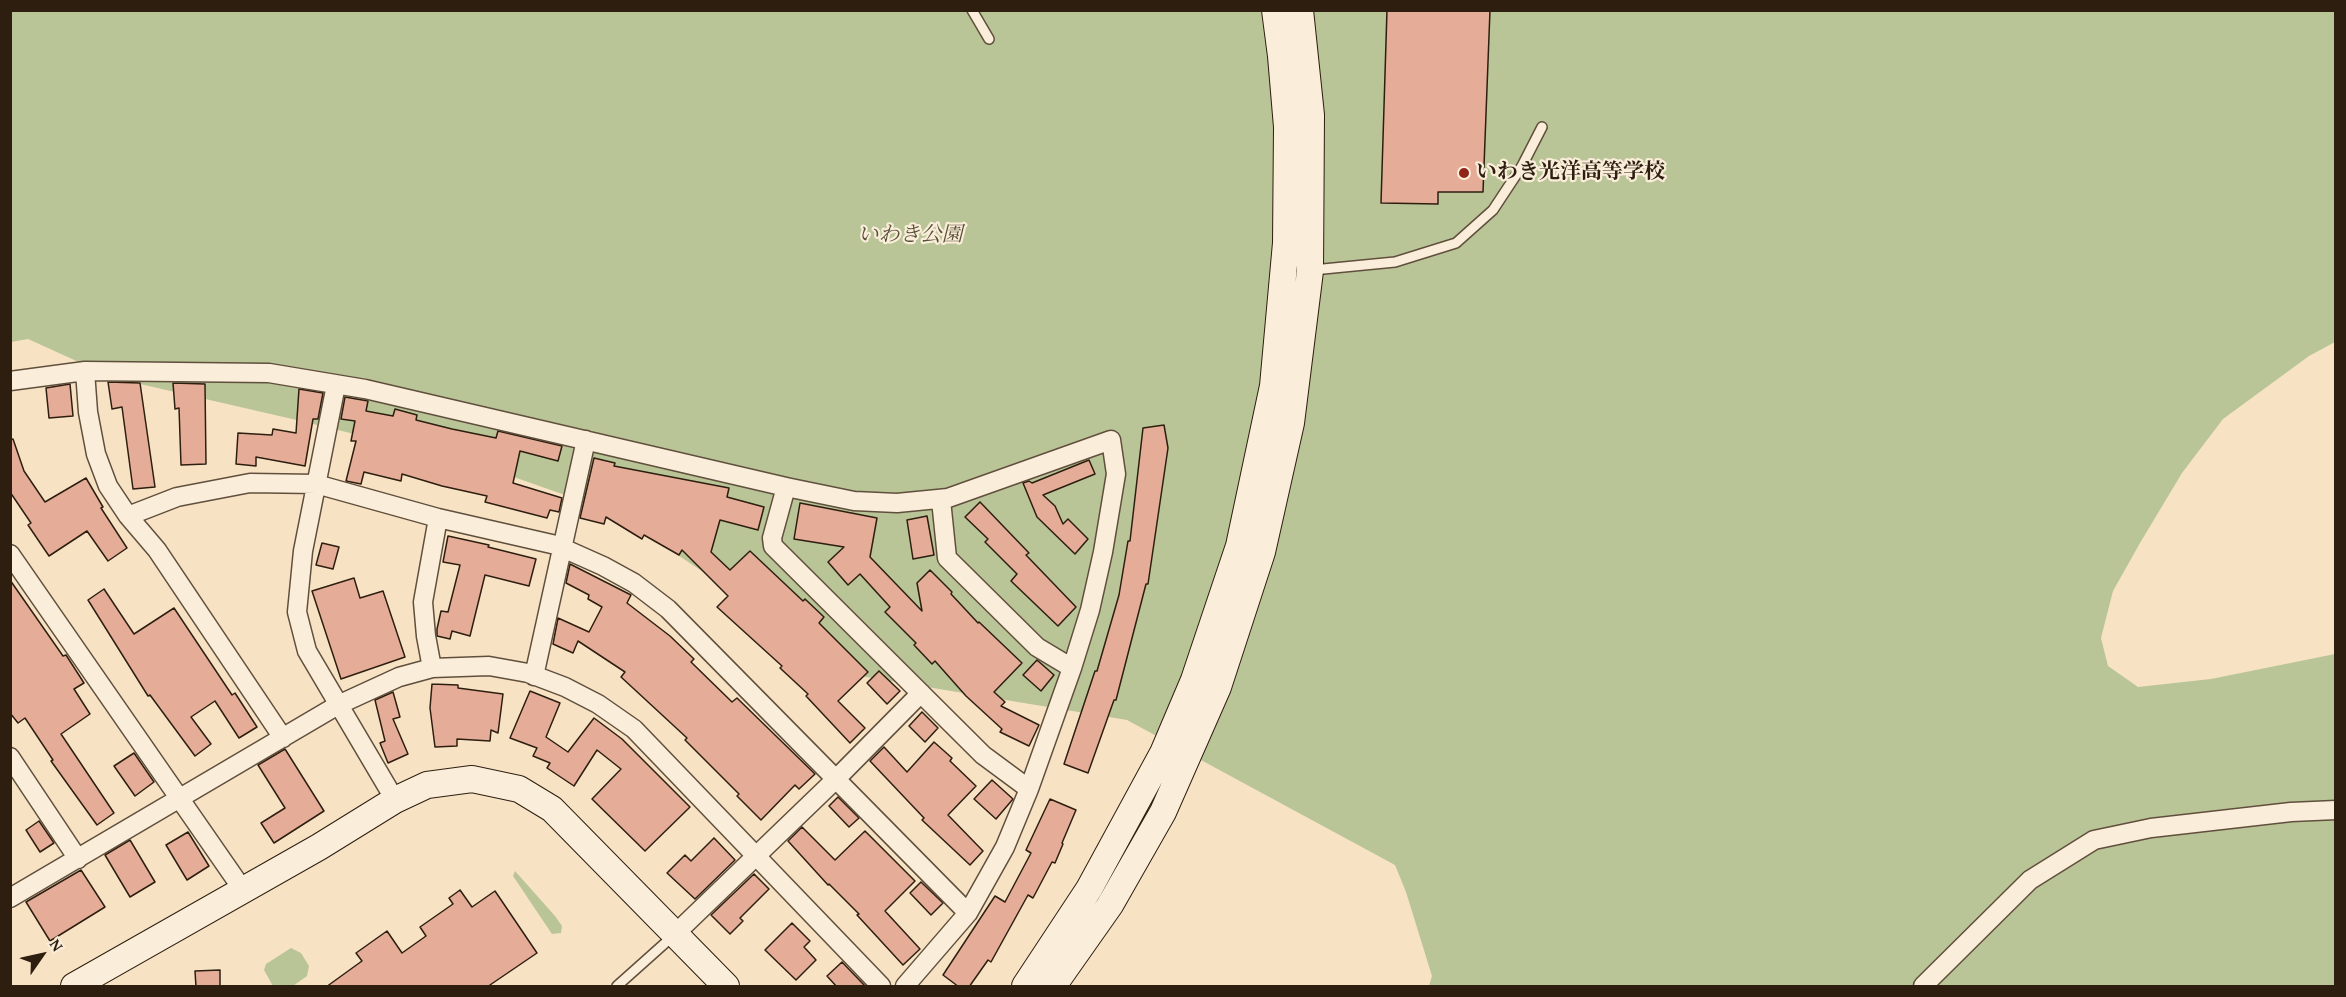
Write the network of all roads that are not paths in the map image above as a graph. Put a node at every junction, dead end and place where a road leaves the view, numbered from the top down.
1 (972, 10) edge
2 (1275, 10) edge
3 (1300, 10) edge
4 (989, 39) dead end
5 (1542, 127) dead end
6 (1284, 270) junction
7 (1310, 271) junction
8 (85, 371) junction
9 (10, 381) edge
10 (336, 385) junction
11 (586, 440) junction
12 (316, 484) junction
13 (786, 487) junction
14 (941, 500) junction
15 (128, 516) junction
16 (438, 518) junction
17 (562, 547) junction
18 (10, 554) edge
19 (432, 668) junction
20 (1072, 668) junction
21 (534, 675) junction
22 (921, 693) junction
23 (338, 705) junction
24 (283, 738) junction
25 (10, 758) edge
26 (837, 778) junction
27 (1029, 789) junction
28 (180, 798) junction
29 (395, 800) junction
30 (2336, 810) edge
31 (756, 856) junction
32 (78, 859) junction
33 (243, 890) junction
34 (10, 898) edge
35 (968, 913) junction
36 (674, 935) junction
37 (89, 981) edge
38 (617, 987) edge
39 (726, 987) edge
40 (881, 987) edge
41 (905, 987) edge
42 (1025, 987) edge
43 (1053, 987) edge
44 (1923, 987) edge

1 - 4 lane
2 - 6 street
3 - 7 street
5 - 7 lane
6 - 7 street
6 - 42 street
7 - 43 street
8 - 9 street
8 - 10 street
8 - 15 street
10 - 11 street
10 - 12 street
11 - 13 street
11 - 17 street
12 - 15 street
12 - 16 street
12 - 23 street
13 - 14 street
13 - 22 street
14 - 20 street
14 - 20 street
15 - 24 street
16 - 17 street
16 - 19 street
17 - 21 street
17 - 26 street
18 - 28 street
19 - 21 street
19 - 23 street
20 - 27 street
21 - 31 street
22 - 26 street
22 - 27 street
23 - 24 street
23 - 29 street
24 - 28 street
25 - 32 street
26 - 31 street
26 - 35 street
27 - 35 street
28 - 32 street
28 - 33 street
29 - 33 street
29 - 36 street
30 - 44 street
31 - 36 street
31 - 40 street
32 - 34 street
33 - 37 street
35 - 41 street
36 - 38 lane
36 - 39 street

